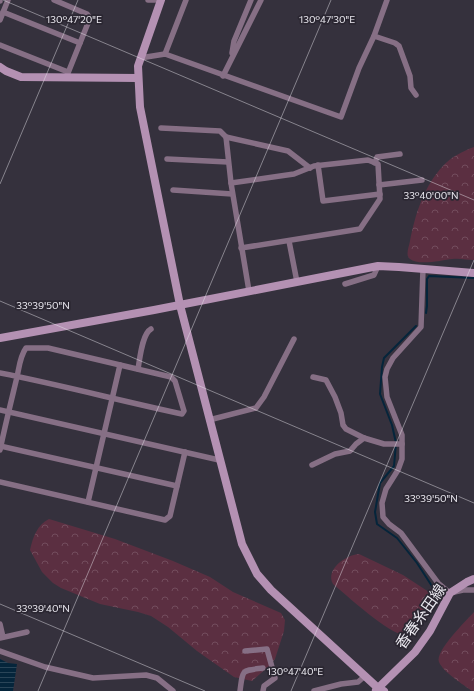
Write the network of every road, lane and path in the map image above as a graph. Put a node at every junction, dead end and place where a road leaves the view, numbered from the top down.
1 (8, 0) edge
2 (54, 0) edge
3 (148, 0) edge
4 (155, 0) edge
5 (161, 0) edge
6 (186, 0) edge
7 (251, 0) edge
8 (261, 0) edge
9 (378, 0) edge
10 (386, 1) edge
11 (1, 15) edge
12 (374, 36) junction
13 (80, 43) junction
14 (0, 45) edge
15 (165, 54) junction
16 (140, 58) junction
17 (231, 60) junction
18 (0, 68) edge
19 (67, 75) junction
20 (223, 76) junction
21 (138, 78) junction
22 (416, 95) dead end
23 (161, 128) dead end
24 (226, 137) junction
25 (400, 154) dead end
26 (167, 159) dead end
27 (228, 162) junction
28 (375, 163) junction
29 (318, 165) junction
30 (310, 168) junction
31 (422, 180) dead end
32 (231, 183) junction
33 (379, 185) junction
34 (173, 190) dead end
35 (232, 194) junction
36 (380, 194) junction
37 (289, 241) junction
38 (241, 248) junction
39 (378, 266) junction
40 (423, 269) junction
41 (474, 273) edge
42 (296, 282) junction
43 (345, 284) dead end
44 (249, 291) junction
45 (180, 305) junction
46 (152, 329) dead end
47 (0, 338) edge
48 (294, 339) dead end
49 (120, 365) junction
50 (138, 369) junction
51 (0, 373) edge
52 (17, 376) junction
53 (314, 377) dead end
54 (112, 399) junction
55 (0, 410) edge
56 (9, 412) junction
57 (209, 420) junction
58 (104, 433) junction
59 (364, 438) junction
60 (402, 444) junction
61 (0, 448) edge
62 (185, 452) junction
63 (219, 460) junction
64 (312, 465) dead end
65 (96, 468) junction
66 (0, 482) edge
67 (177, 486) junction
68 (88, 502) junction
69 (474, 580) edge
70 (474, 590) edge
71 (450, 593) junction
72 (0, 624) edge
73 (27, 632) dead end
74 (2, 638) edge
75 (0, 651) edge
76 (245, 651) dead end
77 (263, 668) dead end
78 (365, 676) junction
79 (379, 690) edge
80 (172, 691) edge
81 (240, 691) edge
82 (263, 691) edge
83 (314, 691) edge

1 - 11 street
2 - 13 street
3 - 4 street
5 - 16 street
6 - 15 street
7 - 17 street
8 - 17 street
9 - 10 street
10 - 12 street
11 - 13 street
12 - 20 street
12 - 22 street
13 - 19 street
14 - 19 street
15 - 16 street
15 - 20 street
16 - 21 street
17 - 20 street
18 - 19 street
19 - 21 street
21 - 45 street
23 - 24 street
24 - 27 street
24 - 30 street
25 - 28 street
26 - 27 street
27 - 32 street
28 - 29 street
28 - 33 street
29 - 30 street
29 - 36 street
30 - 32 street
31 - 33 street
32 - 35 street
33 - 36 street
34 - 35 street
35 - 38 street
36 - 37 street
37 - 38 street
37 - 42 street
38 - 44 street
39 - 40 street
39 - 42 street
39 - 43 street
40 - 41 street
40 - 60 street
42 - 44 street
44 - 45 street
45 - 47 street
45 - 57 street
46 - 50 street
48 - 57 street
49 - 50 street
49 - 52 street
49 - 54 street
50 - 54 street
51 - 52 street
52 - 54 street
52 - 56 street
53 - 59 street
54 - 58 street
55 - 56 street
56 - 58 street
56 - 61 street
57 - 63 street
58 - 62 street
58 - 65 street
59 - 60 street
59 - 64 street
60 - 71 street
61 - 65 street
62 - 63 street
62 - 67 street
63 - 78 street
65 - 67 street
65 - 68 street
66 - 68 street
67 - 68 street
69 - 71 street, 香春糸田線
70 - 71 street
71 - 79 street, 香春糸田線
72 - 74 street
73 - 74 street
75 - 80 street
76 - 82 street
77 - 81 street
78 - 79 street
78 - 83 street

